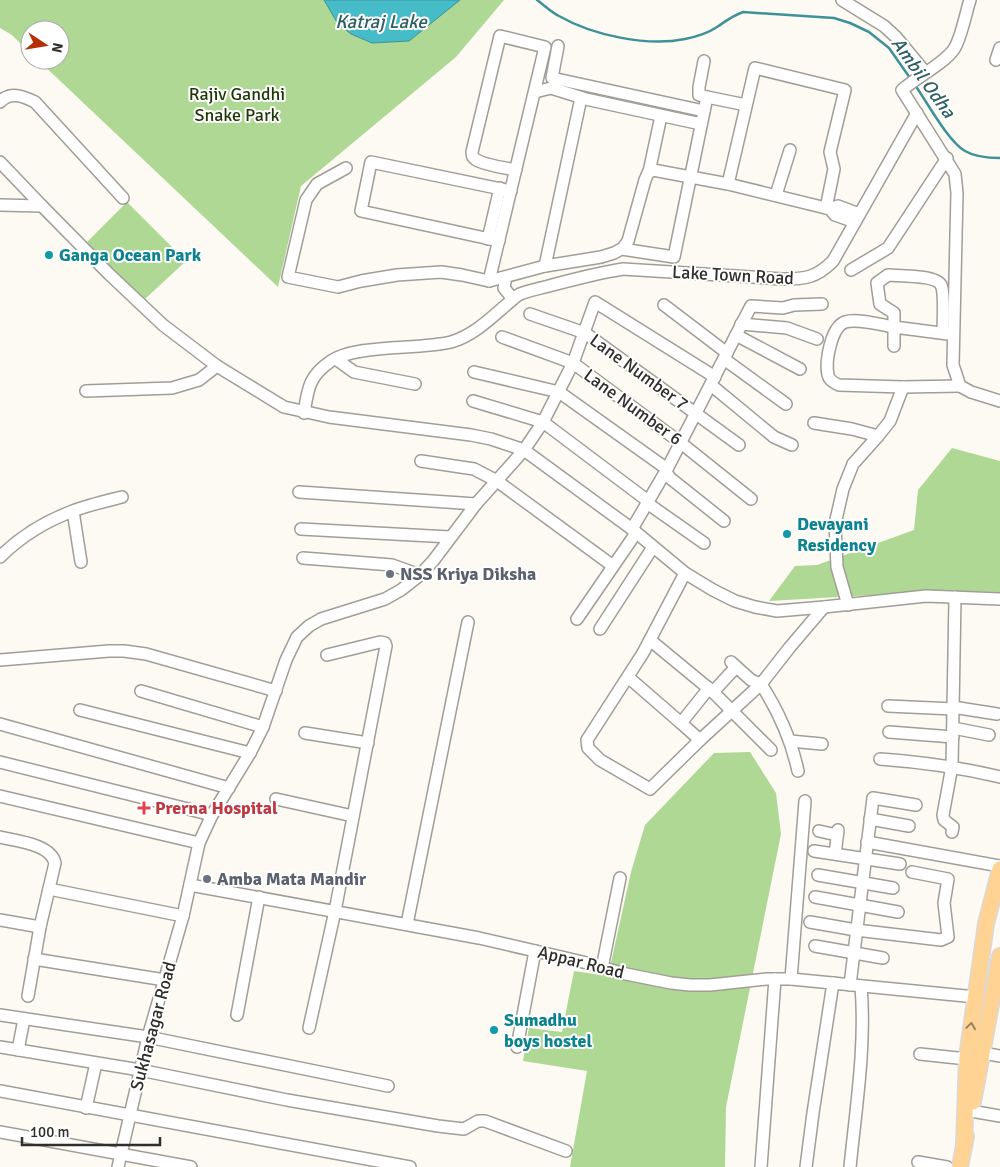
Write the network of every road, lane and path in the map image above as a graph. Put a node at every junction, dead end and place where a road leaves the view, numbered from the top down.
1 (842, 0) edge
2 (970, 0) edge
3 (558, 46) dead end
4 (1000, 48) edge
5 (996, 60) dead end
6 (704, 61) dead end
7 (922, 74) junction
8 (535, 92) junction
9 (707, 97) junction
10 (583, 98) junction
11 (0, 102) edge
12 (746, 105) junction
13 (704, 111) junction
14 (917, 112) junction
15 (661, 116) junction
16 (701, 124) junction
17 (790, 150) dead end
18 (947, 158) junction
19 (0, 162) edge
20 (346, 168) dead end
21 (516, 170) junction
22 (649, 172) junction
23 (691, 176) junction
24 (728, 184) junction
25 (505, 190) junction
26 (776, 195) junction
27 (123, 198) dead end
28 (0, 205) edge
29 (42, 206) junction
30 (828, 208) junction
31 (857, 218) junction
32 (493, 240) junction
33 (622, 249) junction
34 (545, 266) junction
35 (851, 270) dead end
36 (503, 280) junction
37 (489, 281) junction
38 (516, 297) junction
39 (822, 304) dead end
40 (664, 305) dead end
41 (530, 314) dead end
42 (741, 324) junction
43 (894, 327) junction
44 (585, 332) junction
45 (942, 333) junction
46 (736, 335) junction
47 (954, 335) junction
48 (502, 338) dead end
49 (817, 339) dead end
50 (894, 346) dead end
51 (726, 356) junction
52 (336, 359) junction
53 (573, 364) junction
54 (216, 366) junction
55 (800, 369) dead end
56 (474, 372) dead end
57 (713, 381) junction
58 (415, 384) dead end
59 (960, 386) junction
60 (903, 387) junction
61 (86, 391) dead end
62 (559, 392) junction
63 (473, 401) dead end
64 (1000, 401) edge
65 (786, 404) dead end
66 (304, 413) junction
67 (696, 414) junction
68 (543, 422) junction
69 (814, 423) dead end
70 (878, 436) junction
71 (681, 443) junction
72 (792, 444) dead end
73 (739, 445) dead end
74 (524, 450) junction
75 (421, 461) dead end
76 (667, 470) junction
77 (497, 481) junction
78 (299, 492) dead end
79 (122, 497) dead end
80 (751, 499) dead end
81 (648, 502) junction
82 (476, 504) junction
83 (73, 511) junction
84 (724, 521) dead end
85 (300, 529) dead end
86 (634, 531) junction
87 (450, 537) junction
88 (704, 543) dead end
89 (653, 547) junction
90 (0, 557) edge
91 (304, 558) dead end
92 (81, 562) dead end
93 (613, 566) junction
94 (685, 573) junction
95 (420, 575) junction
96 (955, 597) junction
97 (1000, 599) edge
98 (848, 605) junction
99 (824, 608) junction
100 (577, 619) dead end
101 (468, 622) dead end
102 (600, 629) dead end
103 (650, 640) junction
104 (327, 655) dead end
105 (0, 660) edge
106 (628, 677) junction
107 (761, 684) junction
108 (711, 690) junction
109 (141, 691) dead end
110 (276, 691) junction
111 (888, 706) dead end
112 (80, 710) dead end
113 (732, 710) junction
114 (954, 710) junction
115 (997, 714) dead end
116 (681, 723) junction
117 (0, 724) edge
118 (263, 727) junction
119 (889, 732) dead end
120 (953, 732) junction
121 (305, 733) dead end
122 (989, 735) dead end
123 (700, 740) junction
124 (790, 741) junction
125 (368, 743) junction
126 (822, 744) dead end
127 (771, 750) dead end
128 (250, 753) junction
129 (880, 759) dead end
130 (0, 762) edge
131 (952, 766) junction
132 (798, 771) dead end
133 (1000, 776) edge
134 (229, 788) junction
135 (0, 796) edge
136 (276, 799) dead end
137 (805, 801) dead end
138 (916, 805) dead end
139 (212, 815) junction
140 (353, 816) junction
141 (870, 819) junction
142 (909, 826) dead end
143 (819, 831) dead end
144 (952, 832) dead end
145 (0, 837) edge
146 (867, 842) junction
147 (199, 843) junction
148 (814, 851) dead end
149 (835, 854) junction
150 (865, 858) junction
151 (900, 864) dead end
152 (1000, 867) edge
153 (912, 872) dead end
154 (818, 875) dead end
155 (620, 878) dead end
156 (862, 882) junction
157 (190, 885) junction
158 (49, 888) junction
159 (893, 888) dead end
160 (259, 897) junction
161 (815, 897) dead end
162 (860, 904) junction
163 (335, 911) junction
164 (898, 912) dead end
165 (183, 916) junction
166 (0, 920) edge
167 (810, 922) dead end
168 (407, 924) junction
169 (40, 928) junction
170 (856, 930) junction
171 (815, 946) dead end
172 (535, 951) junction
173 (854, 952) junction
174 (883, 958) dead end
175 (34, 959) junction
176 (999, 963) edge
177 (602, 968) junction
178 (775, 979) junction
179 (791, 979) junction
180 (165, 980) junction
181 (833, 983) junction
182 (855, 985) junction
183 (28, 996) dead end
184 (976, 998) junction
185 (0, 1015) edge
186 (237, 1015) dead end
187 (24, 1019) junction
188 (309, 1028) dead end
189 (148, 1037) junction
190 (0, 1047) edge
191 (517, 1047) dead end
192 (18, 1050) junction
193 (982, 1053) junction
194 (920, 1054) dead end
195 (1000, 1056) edge
196 (967, 1059) junction
197 (96, 1063) junction
198 (140, 1070) junction
199 (388, 1086) dead end
200 (0, 1091) edge
201 (86, 1108) junction
202 (971, 1111) junction
203 (130, 1116) junction
204 (1000, 1116) edge
205 (0, 1132) edge
206 (964, 1145) junction
207 (566, 1152) dead end
208 (121, 1154) junction
209 (918, 1162) dead end
210 (118, 1167) edge
211 (191, 1167) edge
212 (410, 1167) edge
213 (761, 1167) edge
214 (806, 1167) edge
215 (850, 1167) edge
216 (946, 1167) edge
217 (960, 1167) edge

1 - 7 street
2 - 7 street
3 - 13 street
4 - 5 street
6 - 9 street
7 - 14 street
8 - 10 street
8 - 21 street
8 - 21 street
9 - 12 street
9 - 13 street
10 - 15 street
10 - 34 street
11 - 27 street
12 - 24 street
12 - 30 street
13 - 16 street
14 - 18 street
14 - 31 street, Lake Town Road
15 - 16 street
15 - 22 street
16 - 23 street
17 - 26 street
18 - 35 street
18 - 47 street
19 - 29 street
20 - 37 street
21 - 25 street
22 - 23 street
22 - 33 street
23 - 24 street
23 - 33 street
24 - 26 street
25 - 32 street
25 - 32 street
26 - 30 street
28 - 29 street
29 - 54 street
30 - 31 street
31 - 38 street, Lake Town Road
32 - 37 street
33 - 34 street
34 - 36 street
36 - 37 street
36 - 38 street
38 - 52 street, Lake Town Road
39 - 42 street
40 - 51 street
41 - 44 street, Lane Number 7
42 - 46 street
42 - 49 street
43 - 45 street
43 - 45 street
43 - 50 street
43 - 60 street
44 - 53 street, Sukhasagar Road
44 - 57 street, Sukhasagar Road
44 - 67 street, Lane Number 7
45 - 47 street
46 - 51 street
46 - 55 street
47 - 59 street
48 - 53 street, Lane Number 6
51 - 57 street
51 - 65 street
52 - 58 street
52 - 66 street, Lake Town Road
53 - 62 street, Sukhasagar Road
53 - 71 street, Lane Number 6
54 - 61 street
54 - 66 street
56 - 62 street
57 - 67 street
57 - 72 street
59 - 60 street
59 - 64 street
60 - 70 street
62 - 68 street, Sukhasagar Road
62 - 76 street
63 - 68 street
66 - 74 street
67 - 71 street
67 - 73 street, Lane Number 7
68 - 74 street, Sukhasagar Road
68 - 81 street
69 - 70 street
70 - 98 street
71 - 76 street
71 - 80 street, Lane Number 6
74 - 77 street, Sukhasagar Road
74 - 86 street
75 - 77 street
76 - 81 street
76 - 84 street
77 - 82 street, Sukhasagar Road
77 - 93 street
78 - 82 street
79 - 83 street
81 - 86 street
81 - 88 street
82 - 87 street, Sukhasagar Road
83 - 90 street
83 - 92 street
85 - 87 street
86 - 89 street
86 - 93 street
87 - 95 street, Sukhasagar Road
89 - 94 street
89 - 102 street
91 - 95 street
93 - 100 street
94 - 99 street
94 - 103 street
95 - 110 street, Sukhasagar Road
96 - 97 street
96 - 98 street
96 - 114 street
98 - 99 street
99 - 107 street
101 - 168 street
103 - 106 street
103 - 108 street
104 - 125 street
105 - 110 street
106 - 116 street
106 - 123 street
107 - 108 street
107 - 113 street
107 - 124 street
108 - 113 street
108 - 116 street
109 - 118 street
110 - 118 street, Sukhasagar Road
111 - 114 street
112 - 128 street
113 - 123 street
113 - 127 street
114 - 115 street
114 - 120 street
116 - 123 street
117 - 134 street
118 - 128 street, Sukhasagar Road
119 - 120 street
120 - 122 street
120 - 131 street
121 - 125 street
124 - 126 street
124 - 132 street
125 - 140 street
128 - 134 street, Sukhasagar Road
129 - 131 street
130 - 139 street
131 - 133 street
131 - 144 street
134 - 139 street, Sukhasagar Road
135 - 147 street
136 - 140 street
137 - 179 street
138 - 141 street
139 - 147 street, Sukhasagar Road
140 - 163 street
141 - 142 street
141 - 146 street
143 - 149 street
145 - 158 street
146 - 150 street
146 - 152 street
147 - 157 street, Sukhasagar Road
148 - 149 street
149 - 150 street
150 - 151 street
150 - 156 street
152 - 184 main road
153 - 170 street
154 - 156 street
155 - 177 street
156 - 159 street
156 - 162 street
157 - 160 street, Appar Road
157 - 165 street, Sukhasagar Road
158 - 165 street
158 - 169 street
160 - 163 street, Appar Road
160 - 186 street
161 - 162 street
162 - 164 street
162 - 170 street
163 - 168 street, Appar Road
163 - 188 street
165 - 180 street, Sukhasagar Road
166 - 169 street
167 - 170 street
168 - 172 street, Appar Road
169 - 175 street
170 - 173 street
171 - 173 street
172 - 177 street, Appar Road
172 - 191 street
173 - 174 street
173 - 182 street
175 - 180 street
175 - 183 street
176 - 193 main road
177 - 178 street, Appar Road
178 - 179 street, Appar Road
178 - 213 street
179 - 181 street, Appar Road
180 - 189 street, Sukhasagar Road
181 - 182 street, Appar Road
181 - 214 street
182 - 184 street, Appar Road
182 - 215 street
196 -> 184 main road
185 - 187 street
187 - 189 street
187 - 192 street
189 - 198 street, Sukhasagar Road
189 - 199 street
190 - 192 street
192 - 197 street
193 - 195 street
193 - 202 main road
194 - 196 street
196 - 206 main road
197 - 198 street
197 - 201 street
198 - 203 street, Sukhasagar Road
198 - 207 street
200 - 201 street
201 - 203 street
202 - 204 street
202 - 206 main road
203 - 208 street, Sukhasagar Road
203 - 212 street
205 - 208 street
206 - 217 main road
208 - 210 street, Sukhasagar Road
208 - 211 street
209 - 216 street

